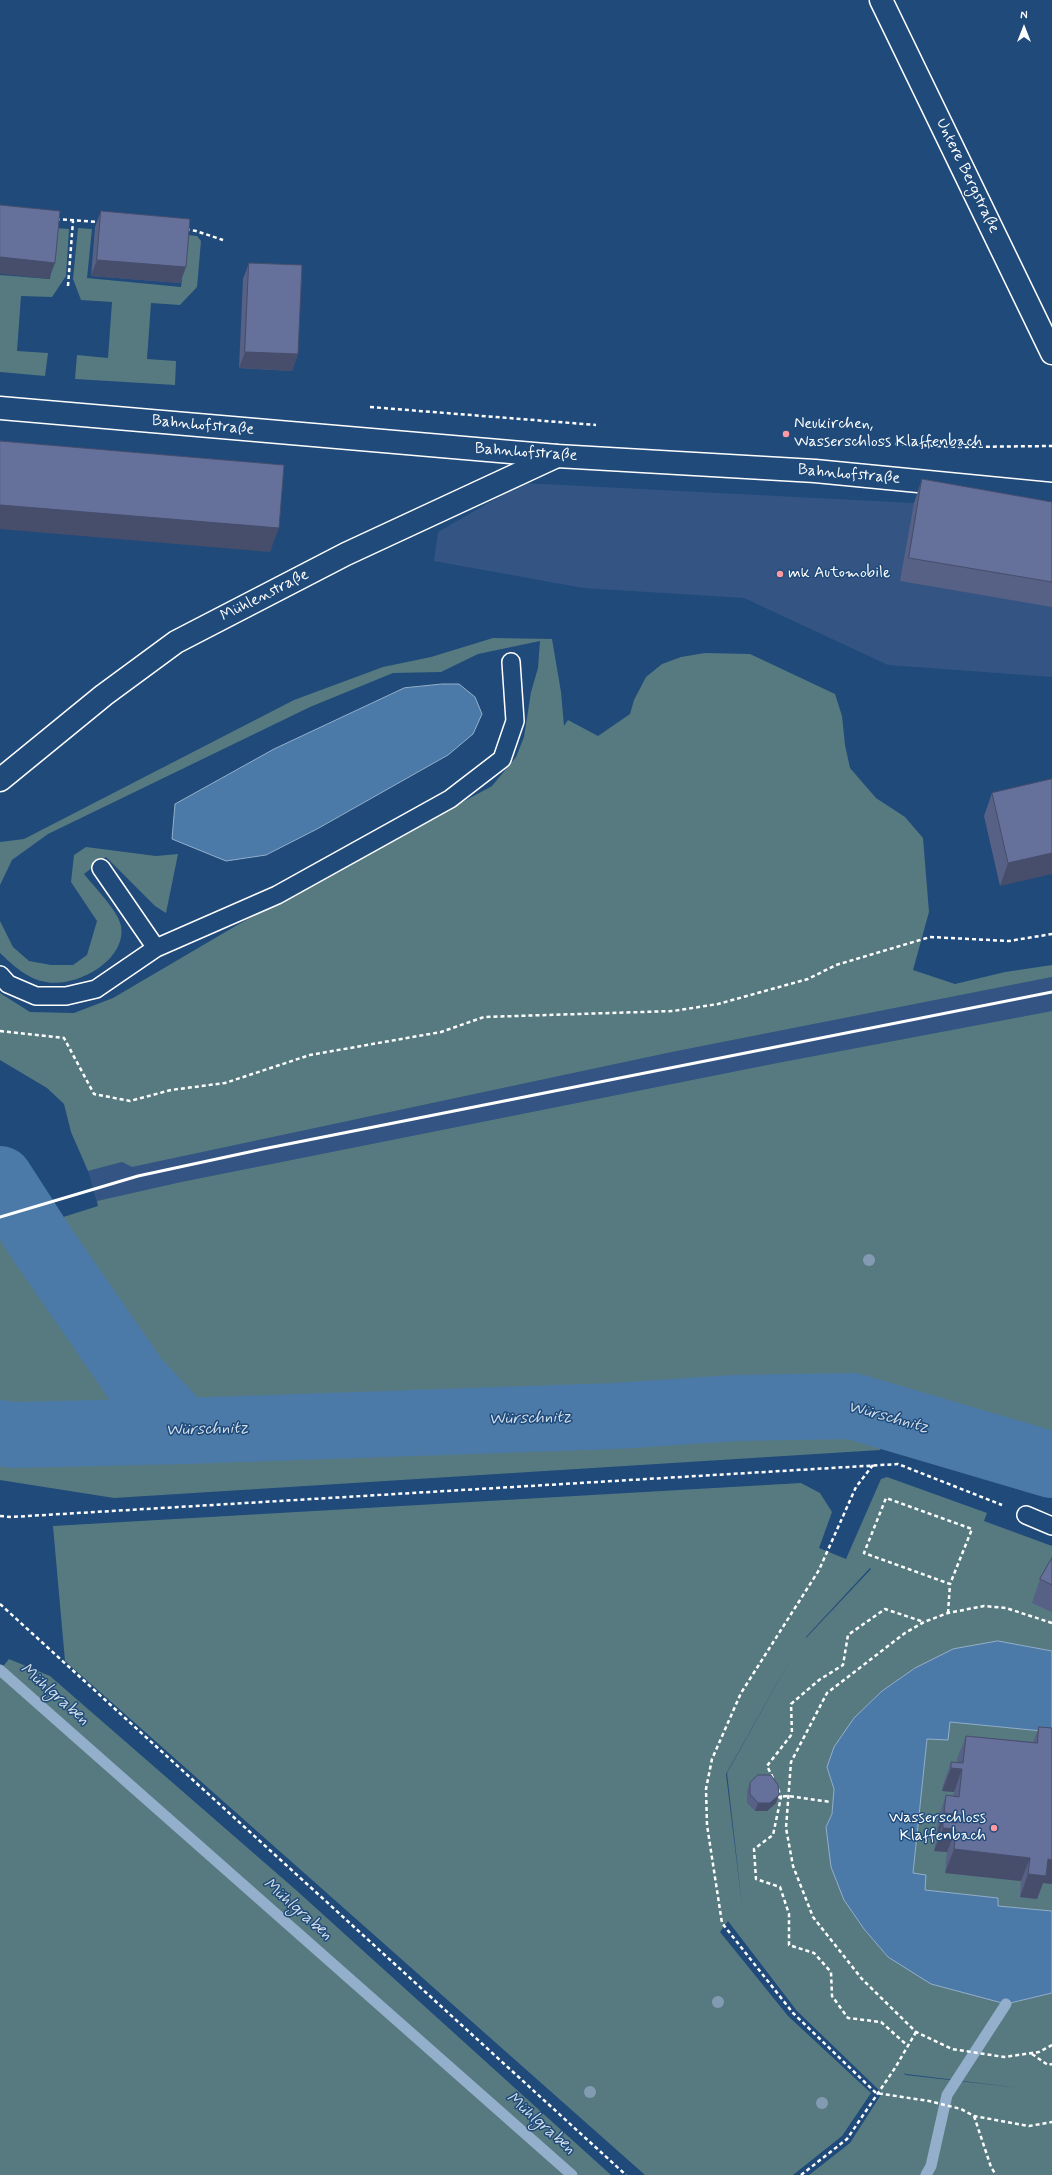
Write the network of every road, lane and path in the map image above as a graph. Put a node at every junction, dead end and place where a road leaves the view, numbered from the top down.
1 (882, 0) edge
2 (49, 219) edge
3 (73, 221) junction
4 (103, 222) edge
5 (182, 229) edge
6 (223, 240) dead end
7 (68, 286) dead end
8 (1052, 353) edge
9 (362, 406) dead end
10 (0, 408) edge
11 (604, 426) dead end
12 (848, 441) dead end
13 (1052, 446) edge
14 (558, 456) junction
15 (1052, 494) edge
16 (511, 662) dead end
17 (0, 780) edge
18 (101, 868) dead end
19 (1052, 934) edge
20 (156, 948) junction
21 (0, 976) edge
22 (0, 1031) edge
23 (873, 1464) junction
24 (1026, 1515) joint
25 (0, 1516) edge
26 (1052, 1526) edge
27 (950, 1584) junction
28 (0, 1604) edge
29 (948, 1612) junction
30 (924, 1622) junction
31 (1052, 1623) edge
32 (788, 1796) junction
33 (775, 1797) edge
34 (781, 1797) junction
35 (831, 1802) dead end
36 (916, 2032) junction
37 (1052, 2045) edge
38 (908, 2046) junction
39 (1031, 2053) junction
40 (1052, 2064) edge
41 (876, 2093) junction
42 (974, 2116) junction
43 (1052, 2122) edge
44 (626, 2175) edge
45 (801, 2175) edge
46 (996, 2175) edge

1 - 8 main road, Untere Bergstraße
2 - 3 path
3 - 4 path
3 - 7 path
5 - 6 path
9 - 11 path
10 - 14 main road, Bahnhofstraße
12 - 13 path
14 - 15 main road, Bahnhofstraße
14 - 17 main road, Mühlenstraße
16 - 20 lane
18 - 20 lane
19 - 22 path
20 - 21 lane
23 - 24 path
23 - 25 path
23 - 41 path
24 - 26 lane
27 - 27 path
27 - 29 path
28 - 44 path
29 - 30 path
29 - 31 path
30 - 32 path
30 - 34 path
32 - 34 path
32 - 35 path
32 - 36 path
33 - 34 path
34 - 38 path
36 - 38 path
36 - 39 path
37 - 39 path
38 - 41 path
39 - 40 path
41 - 42 path
41 - 45 path
42 - 43 path
42 - 46 path

